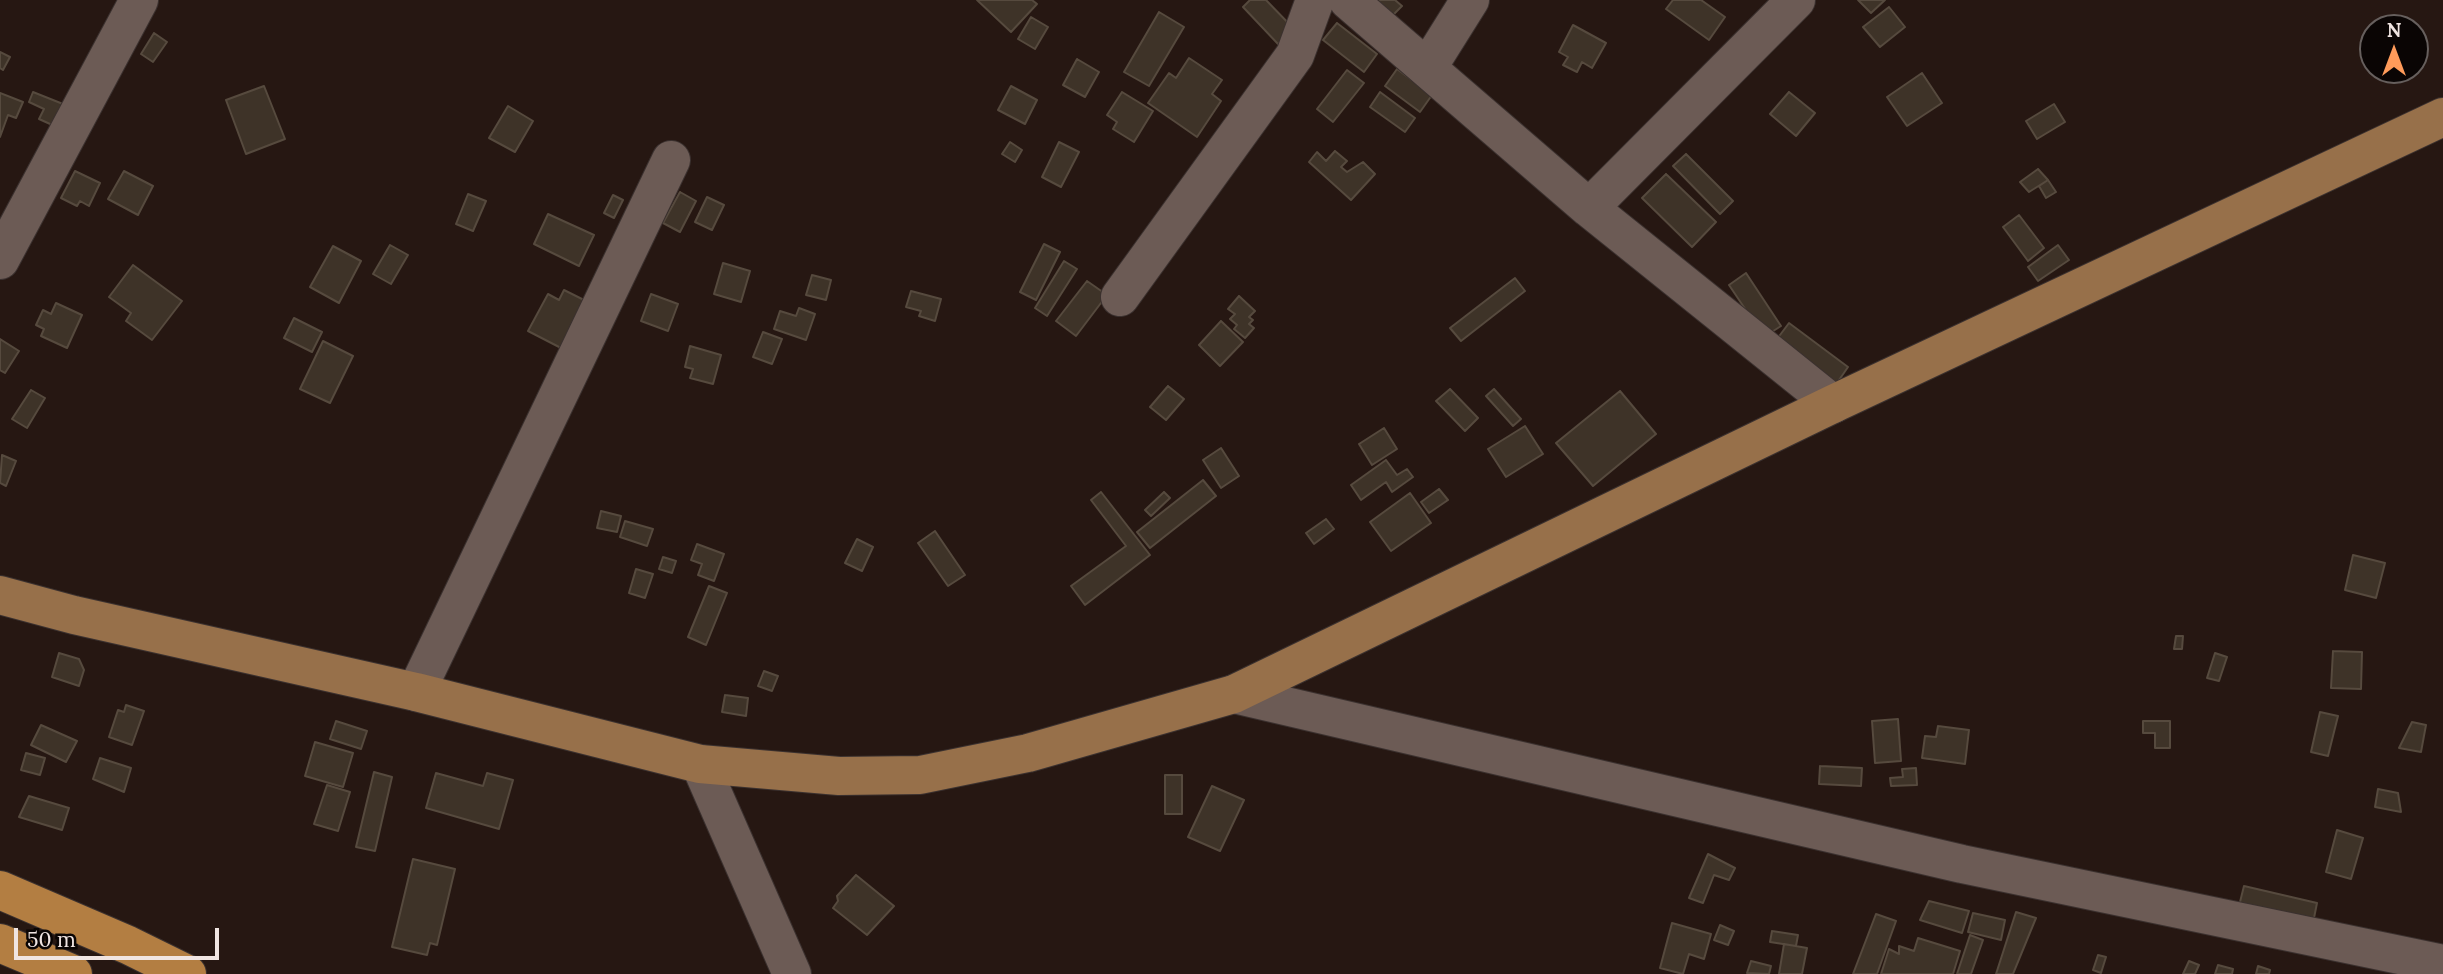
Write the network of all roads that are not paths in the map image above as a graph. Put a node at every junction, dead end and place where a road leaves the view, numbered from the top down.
1 (139, 0) edge
2 (1315, 0) edge
3 (1348, 0) edge
4 (1470, 0) edge
5 (1796, 0) edge
6 (1428, 67) junction
7 (2443, 117) edge
8 (671, 160) dead end
9 (1589, 208) junction
10 (0, 260) edge
11 (1120, 297) dead end
12 (1833, 404) junction
13 (0, 595) edge
14 (416, 692) junction
15 (1234, 694) junction
16 (700, 764) junction
17 (0, 890) edge
18 (0, 943) edge
19 (2443, 964) edge
20 (73, 974) edge
21 (187, 974) edge
22 (792, 974) edge

1 - 10 street
2 - 11 street
3 - 6 street
4 - 6 street
5 - 9 street
6 - 9 street
7 - 12 main road
8 - 14 street
9 - 12 street
12 - 15 main road
13 - 14 main road
14 - 16 main road
15 - 16 main road
15 - 19 street
16 - 22 street
17 - 21 highway
18 - 20 highway

